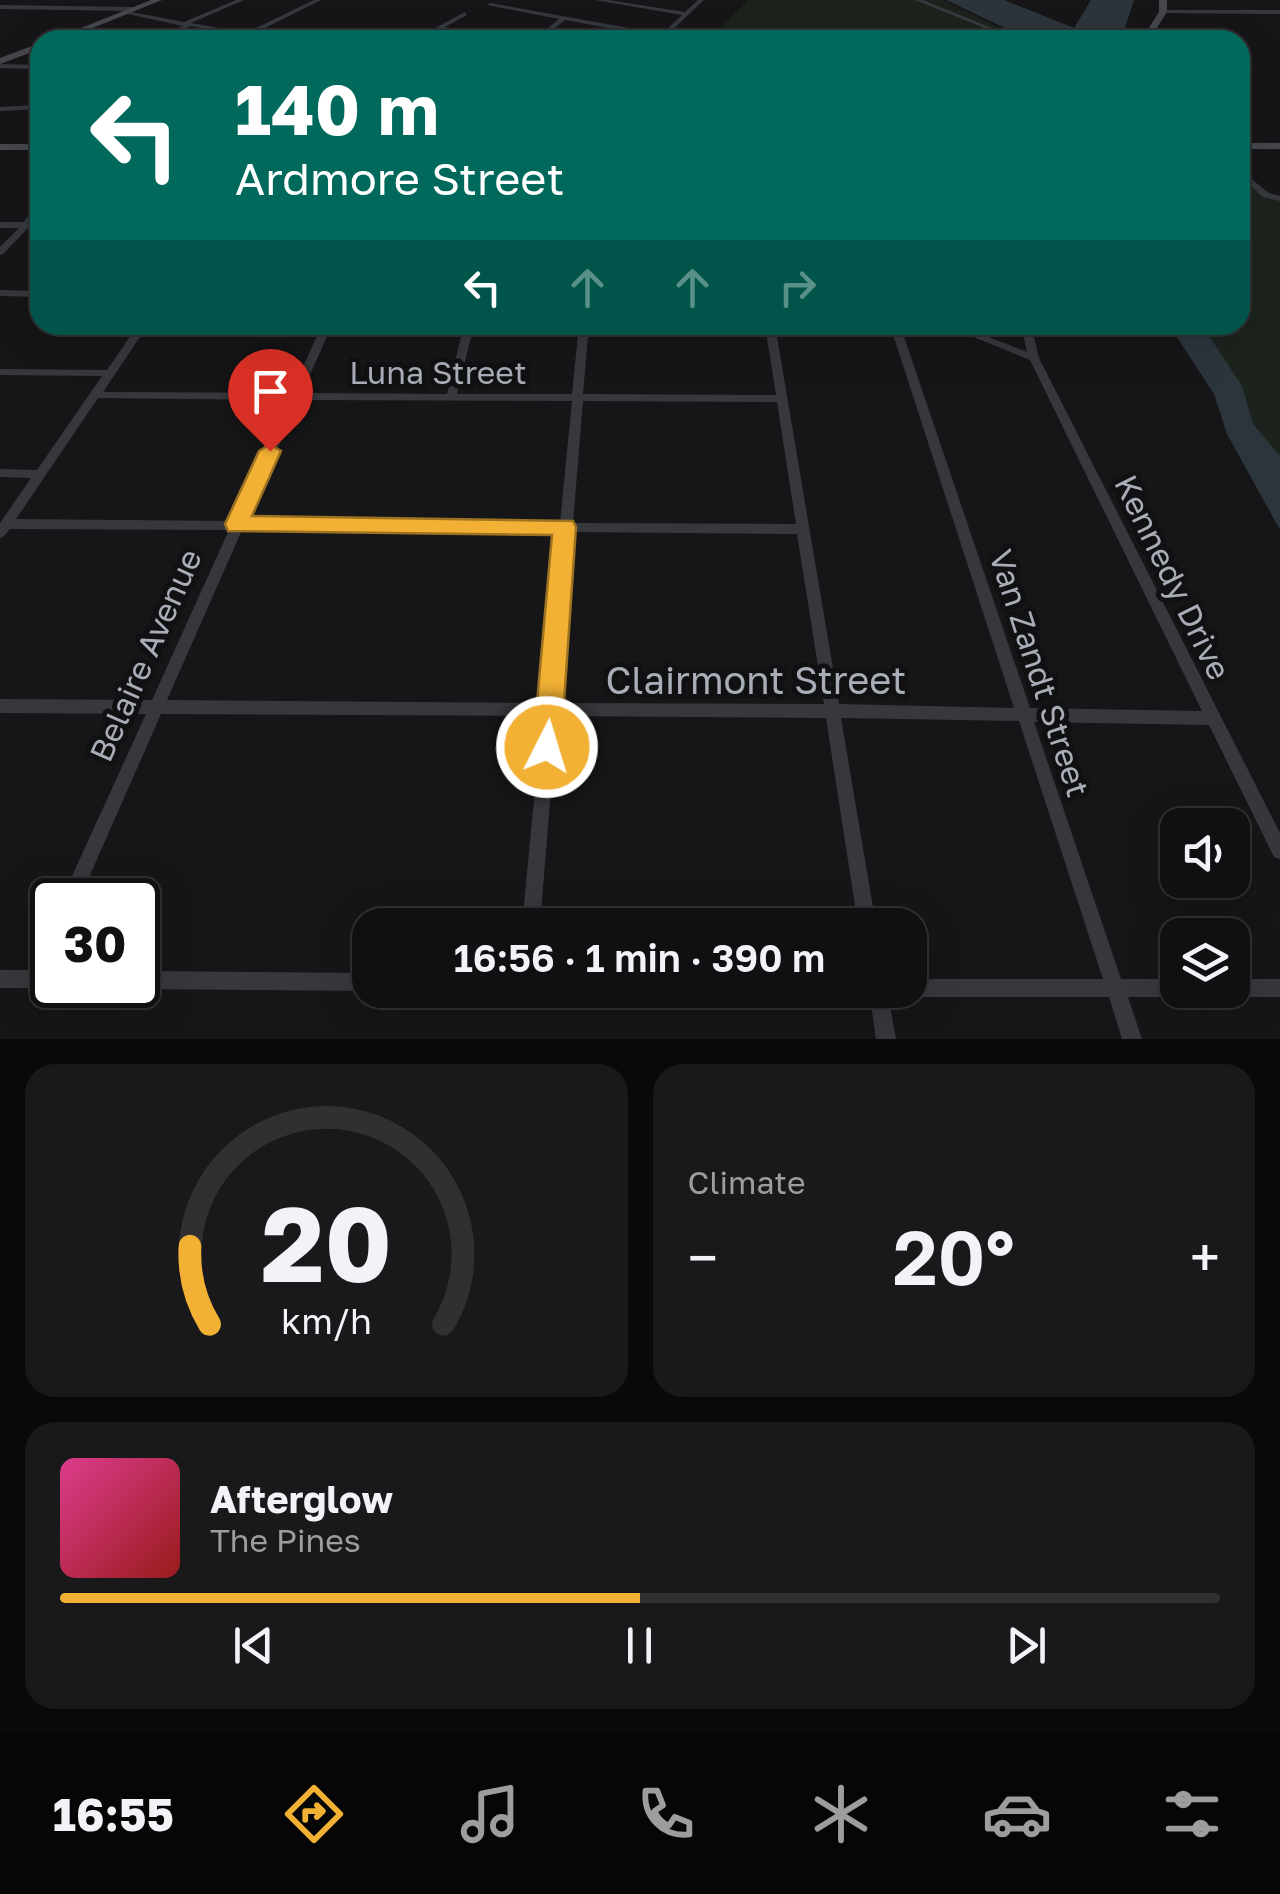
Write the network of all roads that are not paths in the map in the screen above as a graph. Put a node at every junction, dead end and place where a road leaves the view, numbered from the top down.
1 (20, 0) edge
2 (120, 0) edge
3 (158, 0) edge
4 (241, 0) edge
5 (318, 0) edge
6 (532, 0) edge
7 (598, 0) edge
8 (701, 0) edge
9 (918, 0) edge
10 (1164, 0) edge
11 (490, 6) dead end
12 (110, 8) junction
13 (3, 9) edge
14 (517, 10) junction
15 (131, 11) junction
16 (1162, 12) junction
17 (1268, 12) junction
18 (1280, 12) edge
19 (466, 14) dead end
20 (686, 14) junction
21 (563, 20) junction
22 (1280, 22) edge
23 (186, 25) junction
24 (440, 28) junction
25 (82, 30) edge
26 (175, 30) edge
27 (216, 30) edge
28 (256, 30) edge
29 (436, 30) edge
30 (450, 30) edge
31 (550, 30) edge
32 (622, 30) edge
33 (669, 30) edge
34 (994, 30) edge
35 (1151, 30) edge
36 (30, 50) edge
37 (0, 63) edge
38 (30, 65) edge
39 (30, 108) edge
40 (0, 110) edge
41 (1250, 146) edge
42 (1280, 146) edge
43 (0, 147) edge
44 (30, 147) edge
45 (1250, 182) edge
46 (1280, 199) edge
47 (30, 221) edge
48 (0, 225) edge
49 (26, 225) junction
50 (30, 225) edge
51 (0, 252) edge
52 (0, 293) edge
53 (30, 294) edge
54 (136, 335) edge
55 (322, 335) edge
56 (467, 335) edge
57 (583, 335) edge
58 (771, 335) edge
59 (898, 335) edge
60 (975, 335) edge
61 (1028, 335) edge
62 (1034, 358) junction
63 (0, 372) edge
64 (110, 373) junction
65 (95, 395) junction
66 (295, 396) junction
67 (576, 397) junction
68 (452, 398) junction
69 (781, 399) junction
70 (0, 474) edge
71 (38, 474) junction
72 (236, 524) junction
73 (564, 527) junction
74 (3, 528) edge
75 (802, 530) junction
76 (0, 706) edge
77 (155, 706) junction
78 (551, 710) junction
79 (834, 710) junction
80 (1025, 714) junction
81 (1212, 718) junction
82 (1280, 851) edge
83 (80, 878) edge
84 (533, 908) edge
85 (865, 908) edge
86 (0, 979) edge
87 (30, 979) edge
88 (160, 980) edge
89 (352, 982) edge
90 (927, 988) edge
91 (1115, 988) junction
92 (1160, 988) edge
93 (1250, 988) edge
94 (1280, 988) edge
95 (881, 1008) edge
96 (886, 1039) edge
97 (1132, 1039) edge

1 - 13 street
2 - 12 street
3 - 15 main road
4 - 23 street
5 - 28 street
6 - 14 street
7 - 20 street
8 - 20 street
9 - 34 street
10 - 16 main road
11 - 14 street
12 - 13 street
12 - 15 street
14 - 21 street
15 - 23 street
15 - 25 main road
16 - 17 street
16 - 35 main road
17 - 18 street
17 - 22 street
19 - 24 street
20 - 33 street
21 - 31 street
21 - 32 street
23 - 26 street
23 - 27 street
24 - 29 street
24 - 30 street
36 - 37 main road
37 - 38 street
39 - 40 street
41 - 42 main road
43 - 44 main road
45 - 46 street
47 - 49 street
48 - 49 street
49 - 50 street
49 - 51 street
52 - 53 street
54 - 64 street
55 - 66 street, Belaire Avenue
56 - 68 street
57 - 67 street
58 - 69 street
59 - 80 street, Van Zandt Street
60 - 62 street
61 - 62 street, Kennedy Drive
62 - 81 street, Kennedy Drive
63 - 64 street
64 - 65 street
65 - 66 street, Luna Street
65 - 71 street
66 - 68 street, Luna Street
66 - 72 street, Belaire Avenue
67 - 68 street, Luna Street
67 - 69 street, Luna Street
67 - 73 street
69 - 75 street
70 - 71 street
71 - 74 street
72 - 73 street
72 - 74 street
72 - 77 street, Belaire Avenue
73 - 75 street
73 - 78 street
75 - 79 street
76 - 77 street, Clairmont Street
77 - 78 street, Clairmont Street
77 - 83 street, Belaire Avenue
78 - 79 street, Clairmont Street
78 - 84 street
79 - 80 street, Clairmont Street
79 - 85 street
80 - 81 street, Clairmont Street
80 - 91 street, Van Zandt Street
81 - 82 street, Kennedy Drive
86 - 87 street
88 - 89 street
90 - 91 street
91 - 92 street
91 - 97 street, Van Zandt Street
93 - 94 street
95 - 96 street

